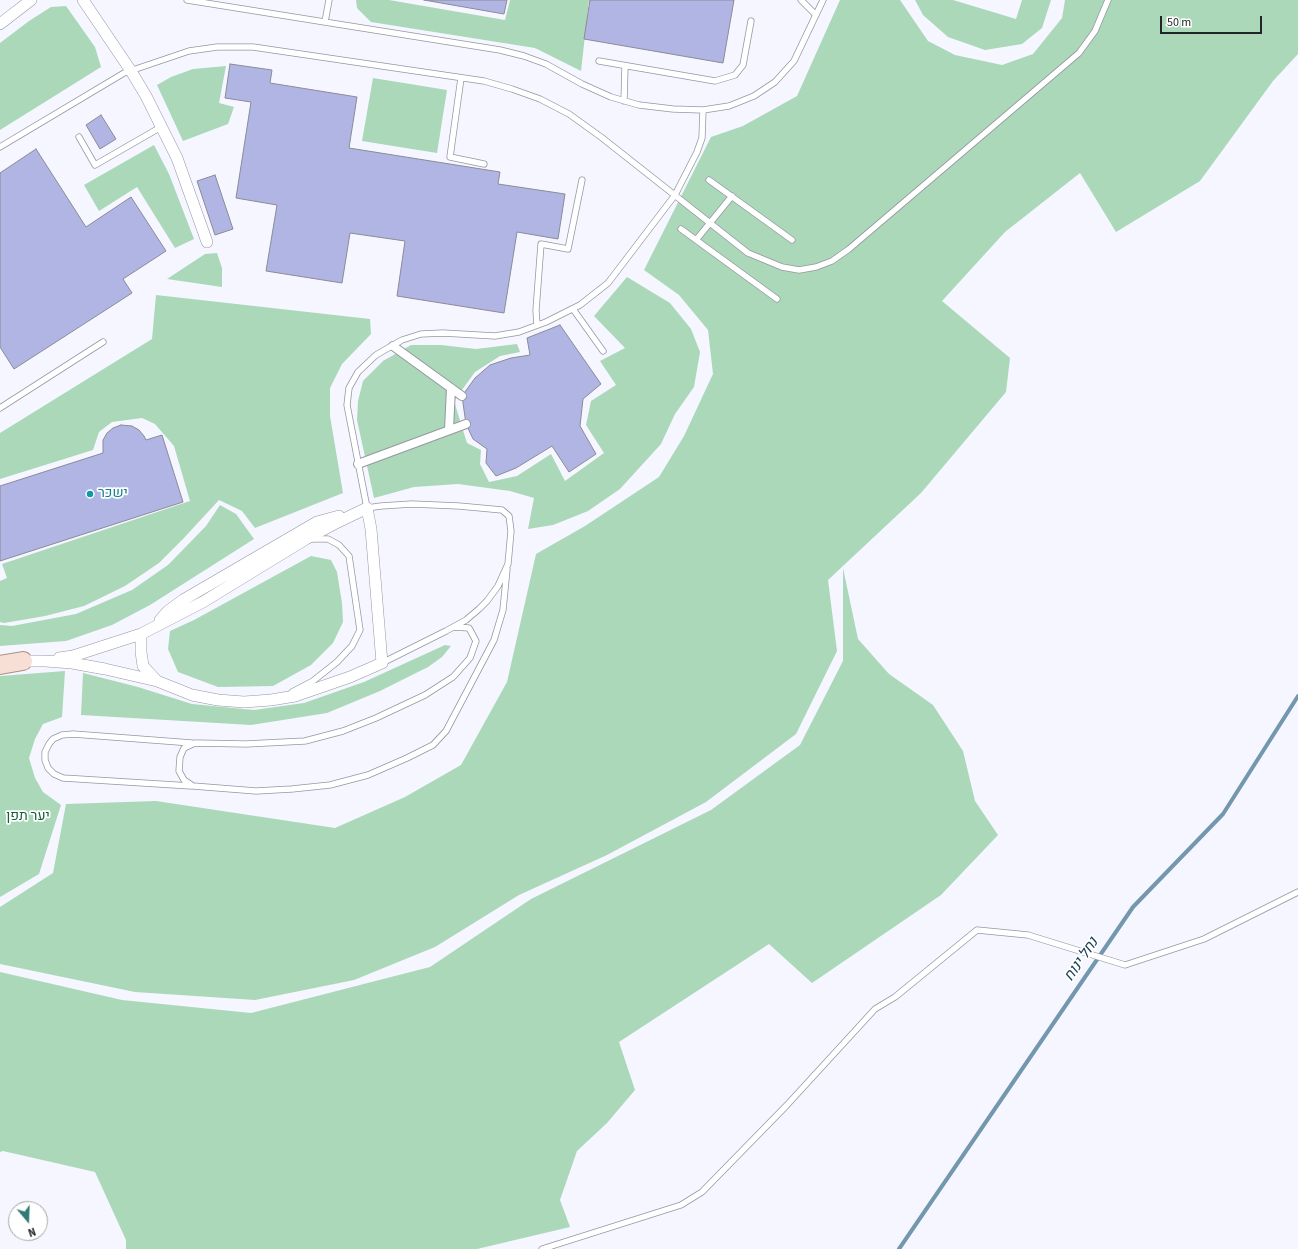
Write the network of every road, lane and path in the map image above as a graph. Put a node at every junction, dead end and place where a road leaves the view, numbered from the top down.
1 (31, 0) edge
2 (83, 0) edge
3 (187, 0) edge
4 (329, 0) edge
5 (801, 0) edge
6 (824, 0) edge
7 (1108, 0) edge
8 (816, 15) junction
9 (325, 22) junction
10 (751, 22) dead end
11 (0, 24) edge
12 (599, 61) dead end
13 (625, 66) junction
14 (131, 70) junction
15 (461, 78) junction
16 (624, 100) junction
17 (703, 110) junction
18 (162, 127) junction
19 (80, 137) dead end
20 (0, 147) edge
21 (484, 164) dead end
22 (582, 180) dead end
23 (709, 180) dead end
24 (675, 195) junction
25 (732, 196) junction
26 (710, 223) junction
27 (681, 229) dead end
28 (696, 240) junction
29 (792, 240) dead end
30 (207, 242) dead end
31 (777, 299) dead end
32 (573, 309) junction
33 (537, 325) junction
34 (103, 342) dead end
35 (393, 346) junction
36 (603, 351) dead end
37 (451, 388) junction
38 (462, 396) dead end
39 (0, 408) edge
40 (466, 424) dead end
41 (449, 430) junction
42 (358, 464) junction
43 (367, 508) junction
44 (306, 539) junction
45 (508, 564) junction
46 (454, 627) junction
47 (153, 628) junction
48 (141, 634) junction
49 (0, 661) edge
50 (23, 661) junction
51 (45, 661) junction
52 (382, 663) junction
53 (0, 665) edge
54 (157, 681) junction
55 (282, 698) junction
56 (195, 743) junction
57 (193, 786) junction
58 (1298, 892) edge
59 (542, 1249) edge

1 - 11 street
2 - 14 street
3 - 9 lane
4 - 9 lane
5 - 8 lane
6 - 8 lane
7 - 26 lane
8 - 17 lane
9 - 16 lane
10 - 13 lane
12 - 13 lane
13 - 16 lane
14 - 15 lane
14 - 18 street
14 - 20 lane
15 - 21 lane
15 - 24 lane
16 - 17 lane
17 - 24 lane
18 - 19 lane
18 - 30 street
22 - 33 lane
23 - 25 lane
24 - 26 lane
24 - 32 lane
25 - 26 lane
25 - 29 lane
26 - 28 lane
27 - 28 lane
28 - 31 lane
32 - 33 lane
32 - 36 lane
33 - 35 lane
34 - 39 lane
35 - 37 street
35 - 42 lane
37 - 38 street
37 - 41 street
40 - 41 street
41 - 42 street
42 - 43 lane
43 - 44 street
43 - 45 lane
43 - 47 street
43 - 52 street
44 - 47 street
44 - 55 lane
45 - 46 lane
45 - 57 lane
46 - 52 lane
46 - 56 lane
47 - 48 street
48 - 51 street
48 - 54 street
49 - 50 street
50 - 51 street
50 - 53 main road
51 - 54 street
52 - 55 street
54 - 55 street
56 - 57 lane
56 - 57 lane
58 - 59 lane

